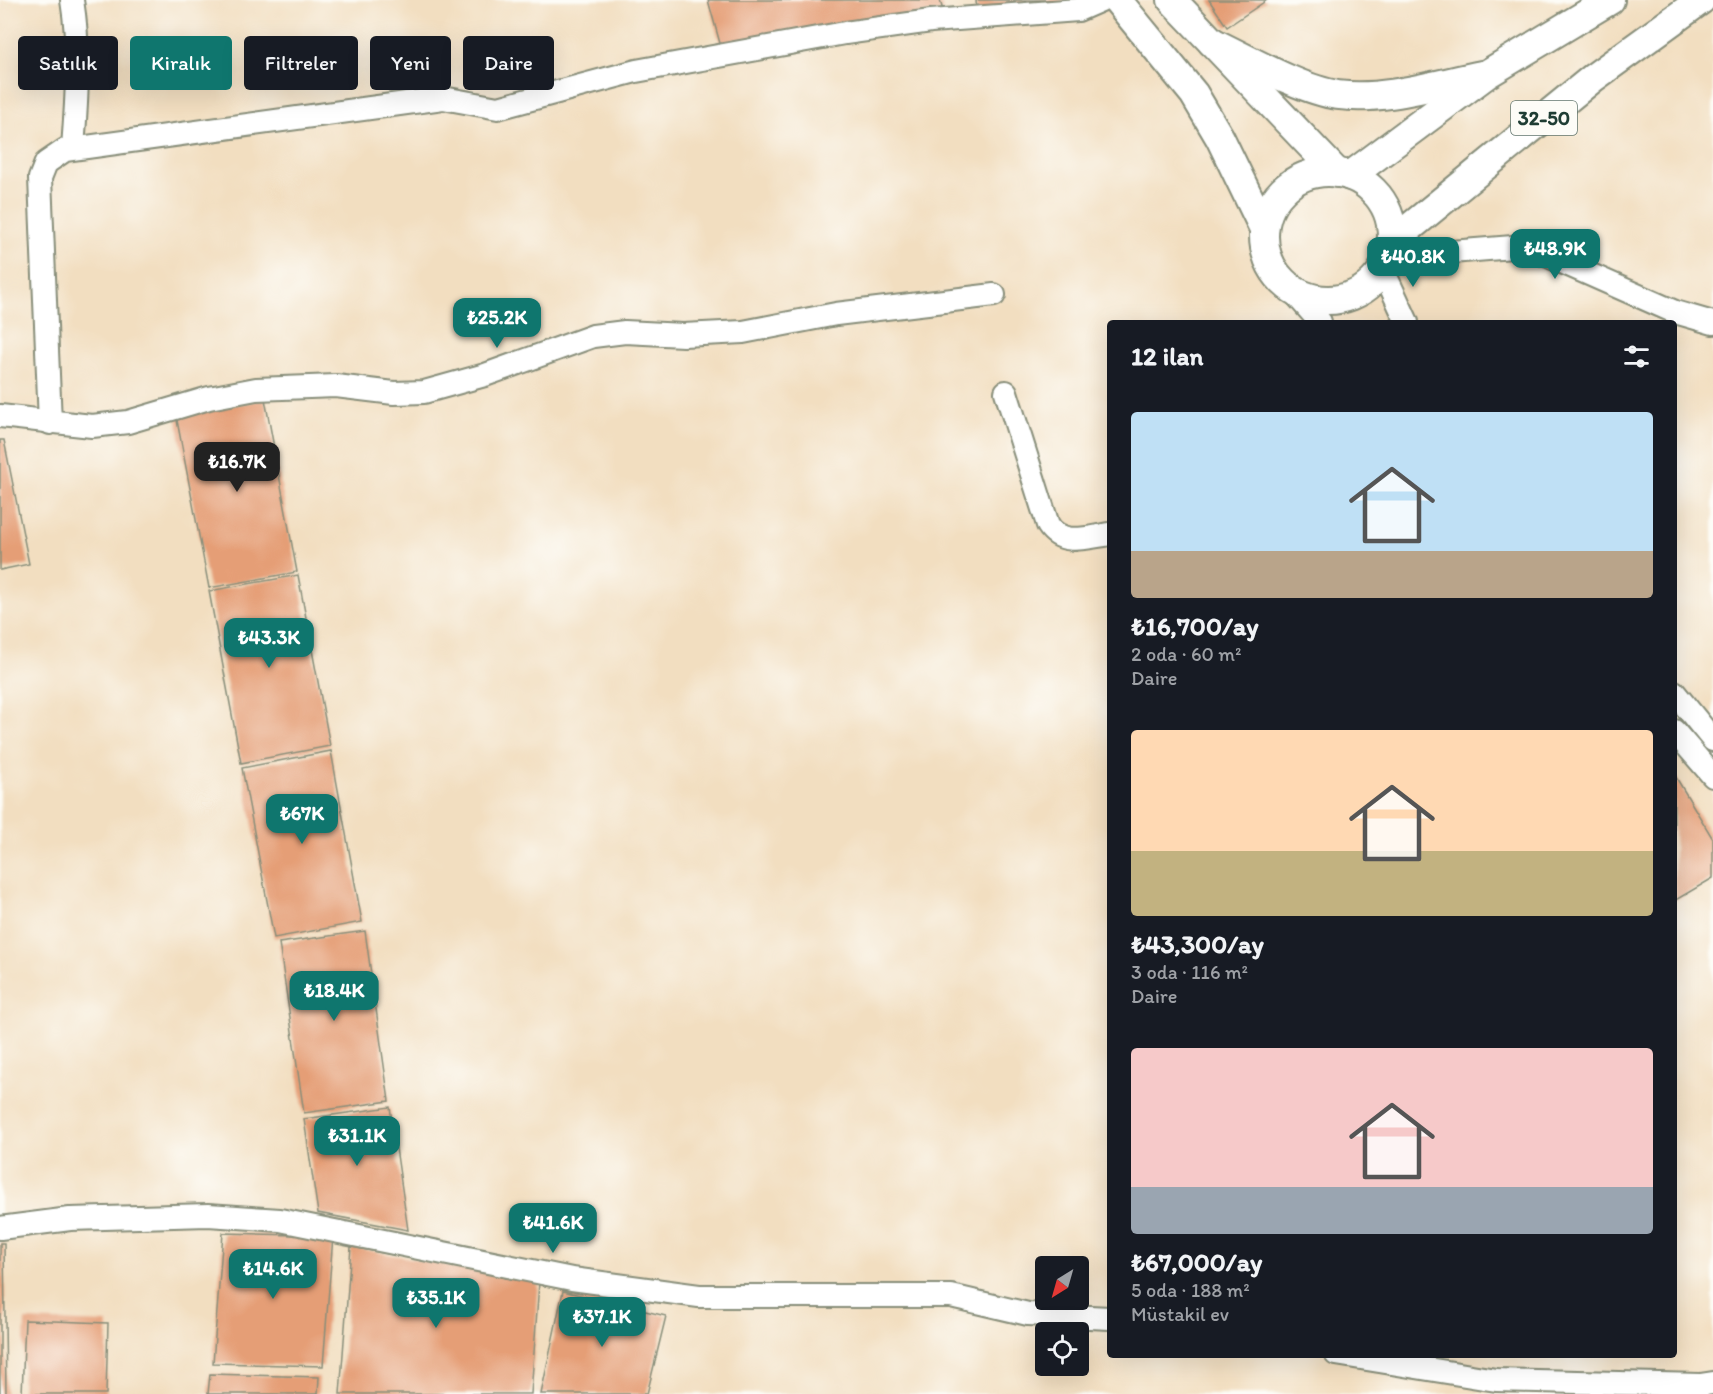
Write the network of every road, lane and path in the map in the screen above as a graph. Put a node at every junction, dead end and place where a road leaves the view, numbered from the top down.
1 (72, 0) edge
2 (1101, 0) edge
3 (1117, 0) edge
4 (1172, 0) edge
5 (1610, 0) edge
6 (1701, 0) edge
7 (1212, 42) junction
8 (1487, 74) junction
9 (73, 147) junction
10 (1343, 174) junction
11 (1264, 229) junction
12 (1388, 256) junction
13 (1291, 289) junction
14 (994, 295) dead end
15 (1318, 320) edge
16 (1406, 320) edge
17 (1713, 323) edge
18 (1006, 392) dead end
19 (0, 416) edge
20 (50, 423) junction
21 (1107, 534) edge
22 (1677, 696) edge
23 (1677, 734) edge
24 (1713, 740) edge
25 (1713, 776) edge
26 (0, 1228) edge
27 (1107, 1318) edge
28 (1361, 1358) edge
29 (1713, 1383) edge

1 - 9 street
2 - 9 street
3 - 11 main road
4 - 7 main road
5 - 8 main road
6 - 12 main road, 32-50
7 - 8 main road
7 - 10 main road
8 - 10 main road
9 - 20 street
10 - 11 main road
10 - 12 main road
11 - 13 main road
12 - 13 main road
12 - 16 street
12 - 17 street
13 - 15 street
14 - 20 street
18 - 21 street
19 - 20 street
22 - 24 street
23 - 25 street
26 - 27 street
28 - 29 street

